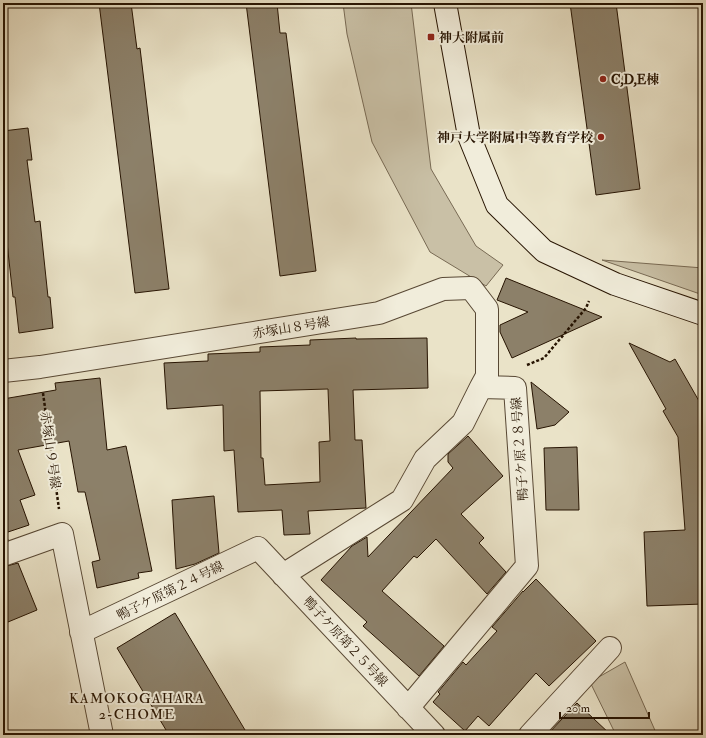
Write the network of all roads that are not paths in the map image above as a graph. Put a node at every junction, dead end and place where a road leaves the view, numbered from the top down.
1 (445, 3) edge
2 (703, 314) edge
3 (3, 371) edge
4 (484, 382) junction
5 (258, 548) joint
6 (3, 555) edge
7 (283, 575) junction
8 (81, 632) junction
9 (610, 648) dead end
10 (408, 708) junction
11 (102, 735) edge
12 (434, 735) edge
13 (530, 735) edge

1 - 2 street
3 - 4 street, 赤塚山８号線
4 - 7 street
4 - 10 street, 鴨子ケ原２８号線
5 - 7 street, 鴨子ケ原第２５号線
5 - 8 street, 鴨子ケ原第２４号線
6 - 8 street
7 - 10 street, 鴨子ケ原第２５号線
8 - 11 street
9 - 13 street
10 - 12 street, 鴨子ケ原第２５号線

